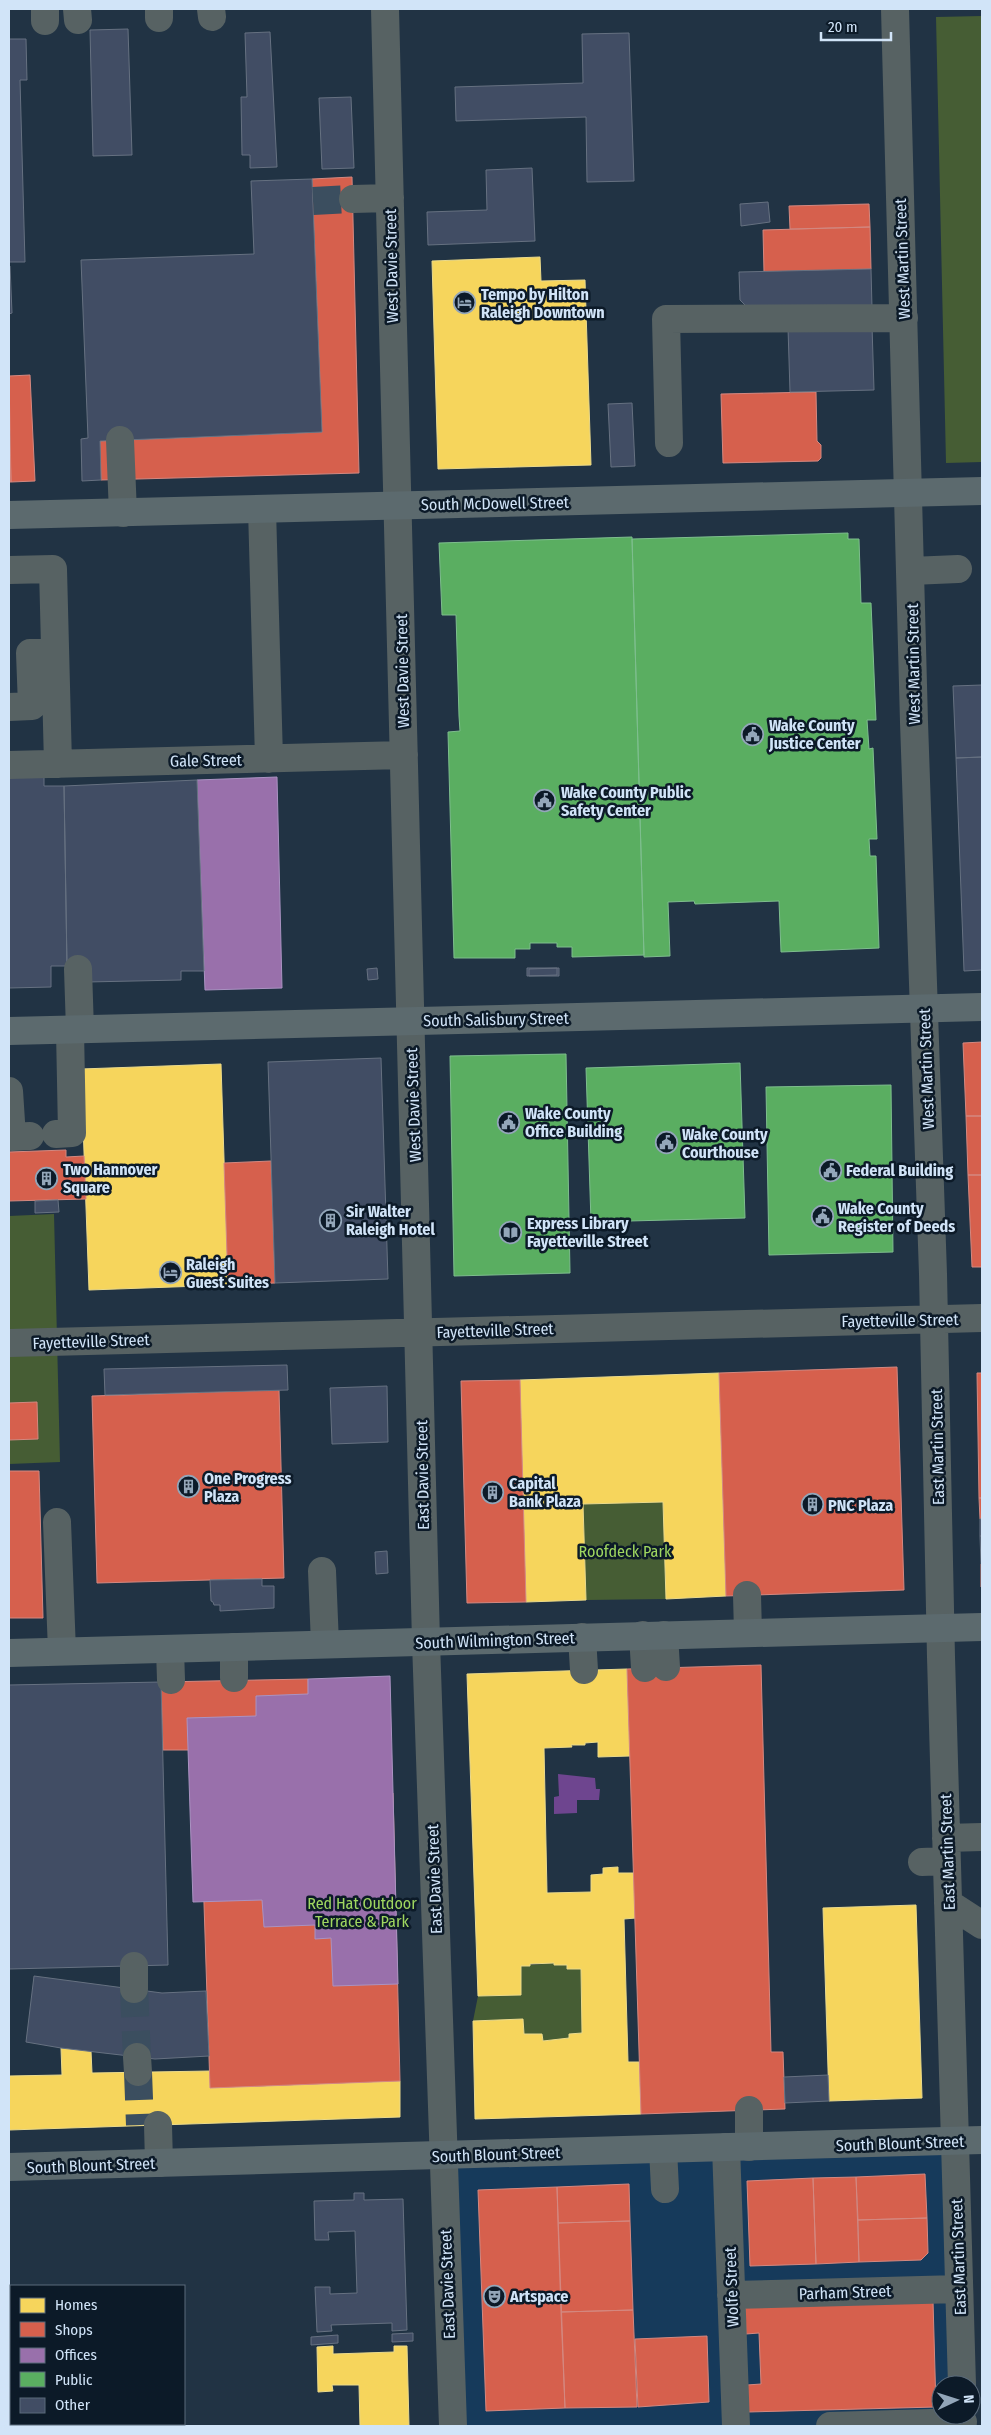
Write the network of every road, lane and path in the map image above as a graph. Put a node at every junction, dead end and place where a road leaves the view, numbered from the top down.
1 (385, 9) edge
2 (895, 9) edge
3 (390, 198) junction
4 (353, 199) tunnel mouth
5 (904, 318) junction
6 (120, 440) dead end
7 (669, 443) dead end
8 (982, 491) edge
9 (909, 492) junction
10 (398, 506) junction
11 (262, 509) junction
12 (122, 513) junction
13 (9, 516) edge
14 (958, 569) dead end
15 (9, 570) edge
16 (911, 571) junction
17 (54, 652) junction
18 (9, 707) edge
19 (404, 756) junction
20 (270, 759) junction
21 (58, 764) junction
22 (9, 765) edge
23 (78, 969) dead end
24 (982, 1007) edge
25 (924, 1009) junction
26 (411, 1022) junction
27 (74, 1030) junction
28 (9, 1032) edge
29 (9, 1091) edge
30 (982, 1318) edge
31 (934, 1319) junction
32 (419, 1332) junction
33 (9, 1343) edge
34 (57, 1522) dead end
35 (322, 1571) dead end
36 (747, 1595) dead end
37 (982, 1627) edge
38 (941, 1628) junction
39 (748, 1633) junction
40 (654, 1635) junction
41 (582, 1637) junction
42 (426, 1642) junction
43 (325, 1644) junction
44 (231, 1647) junction
45 (170, 1649) junction
46 (62, 1651) junction
47 (9, 1653) edge
48 (656, 1668) dead end
49 (584, 1670) dead end
50 (232, 1678) dead end
51 (171, 1680) dead end
52 (982, 1837) edge
53 (938, 1854) junction
54 (982, 1902) edge
55 (948, 1903) junction
56 (982, 1925) edge
57 (749, 2110) dead end
58 (149, 2125) tunnel mouth
59 (982, 2140) edge
60 (955, 2141) junction
61 (738, 2147) junction
62 (663, 2149) junction
63 (442, 2155) junction
64 (150, 2163) junction
65 (9, 2167) edge
66 (665, 2188) dead end
67 (959, 2289) junction
68 (731, 2295) junction
69 (962, 2375) edge
70 (931, 2422) edge
71 (453, 2426) edge
72 (736, 2426) edge
73 (830, 2426) edge

1 - 3 street, West Davie Street
2 - 5 street, West Martin Street
3 - 4 street
3 - 10 street, West Davie Street
5 - 7 street
5 - 9 street, West Martin Street
6 - 12 street
8 - 9 main road, South McDowell Street
9 - 10 main road, South McDowell Street
9 - 16 street, West Martin Street
10 - 11 main road, South McDowell Street
10 - 19 street, West Davie Street
11 - 12 main road, South McDowell Street
11 - 20 street
12 - 13 main road, South McDowell Street
14 - 16 street
15 - 17 street
16 - 25 street, West Martin Street
17 - 18 street
17 - 21 street
19 - 20 street, Gale Street
19 - 26 street, West Davie Street
20 - 21 street, Gale Street
21 - 22 street, Gale Street
23 - 27 street
24 - 25 main road, South Salisbury Street
25 - 26 main road, South Salisbury Street
25 - 31 street, West Martin Street
26 - 27 main road, South Salisbury Street
26 - 32 street, West Davie Street
27 - 28 main road, South Salisbury Street
27 - 29 street
30 - 31 street, Fayetteville Street
31 - 32 street, Fayetteville Street
31 - 38 street, East Martin Street
32 - 33 street, Fayetteville Street
32 - 42 street, East Davie Street
34 - 46 street
35 - 43 street
36 - 39 street
37 - 38 main road, South Wilmington Street
38 - 39 main road, South Wilmington Street
38 - 53 street, East Martin Street
39 - 40 main road, South Wilmington Street
40 - 41 main road, South Wilmington Street
40 - 48 street
41 - 42 main road, South Wilmington Street
41 - 49 street
42 - 43 main road, South Wilmington Street
42 - 63 street, East Davie Street
43 - 44 main road, South Wilmington Street
44 - 45 main road, South Wilmington Street
44 - 50 street
45 - 46 main road, South Wilmington Street
45 - 51 street
46 - 47 main road, South Wilmington Street
52 - 53 street
53 - 55 street, East Martin Street
54 - 55 street
55 - 56 street
55 - 60 street, East Martin Street
57 - 61 street, Wolfe Street
58 - 64 street
59 - 60 main road, South Blount Street
60 - 61 main road, South Blount Street
60 - 67 street, East Martin Street
61 - 62 main road, South Blount Street
61 - 68 street, Wolfe Street
62 - 63 main road, South Blount Street
62 - 66 street
63 - 64 main road, South Blount Street
63 - 71 street, East Davie Street
64 - 65 main road, South Blount Street
67 - 68 street, Parham Street
67 - 69 street, East Martin Street
68 - 72 street, Wolfe Street
70 - 73 street

